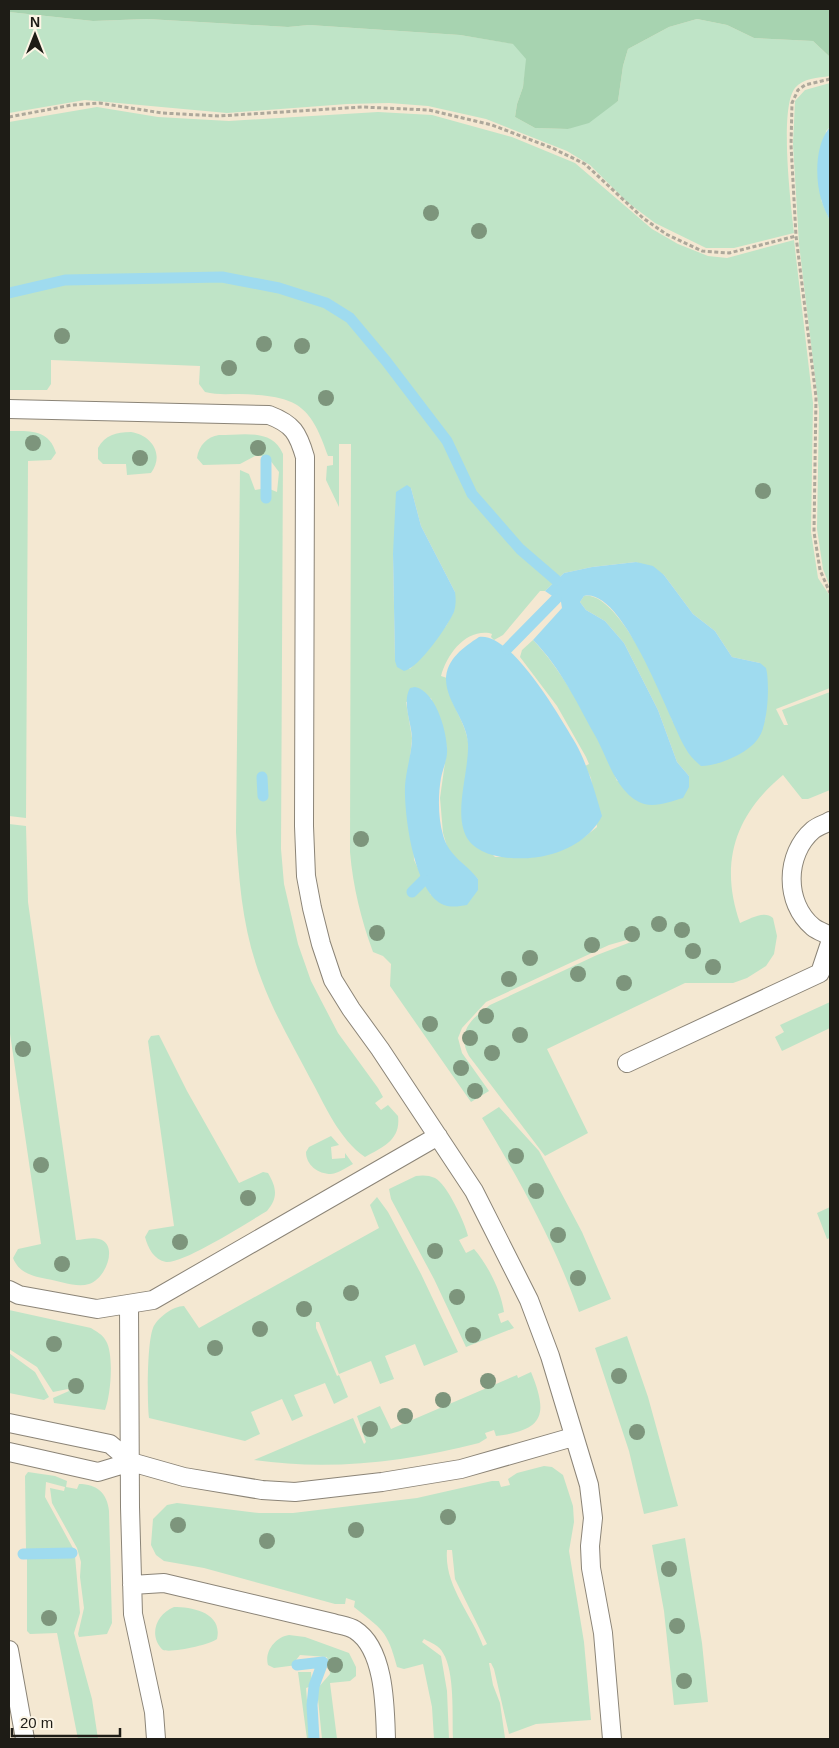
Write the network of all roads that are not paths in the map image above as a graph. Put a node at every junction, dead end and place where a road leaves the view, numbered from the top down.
1 (9, 410) edge
2 (830, 820) edge
3 (830, 936) edge
4 (830, 943) edge
5 (627, 1063) dead end
6 (438, 1136) junction
7 (9, 1290) edge
8 (129, 1304) junction
9 (9, 1423) edge
10 (573, 1437) junction
11 (9, 1452) edge
12 (131, 1462) junction
13 (132, 1585) junction
14 (9, 1650) edge
15 (25, 1739) edge
16 (156, 1739) edge
17 (386, 1739) edge
18 (612, 1739) edge

1 - 6 lane
2 - 3 lane
4 - 5 lane
6 - 8 lane
6 - 10 lane
7 - 8 lane
8 - 12 lane
9 - 12 lane
10 - 12 lane
10 - 18 lane
11 - 12 lane
12 - 13 lane
13 - 16 lane
13 - 17 lane
14 - 15 lane

